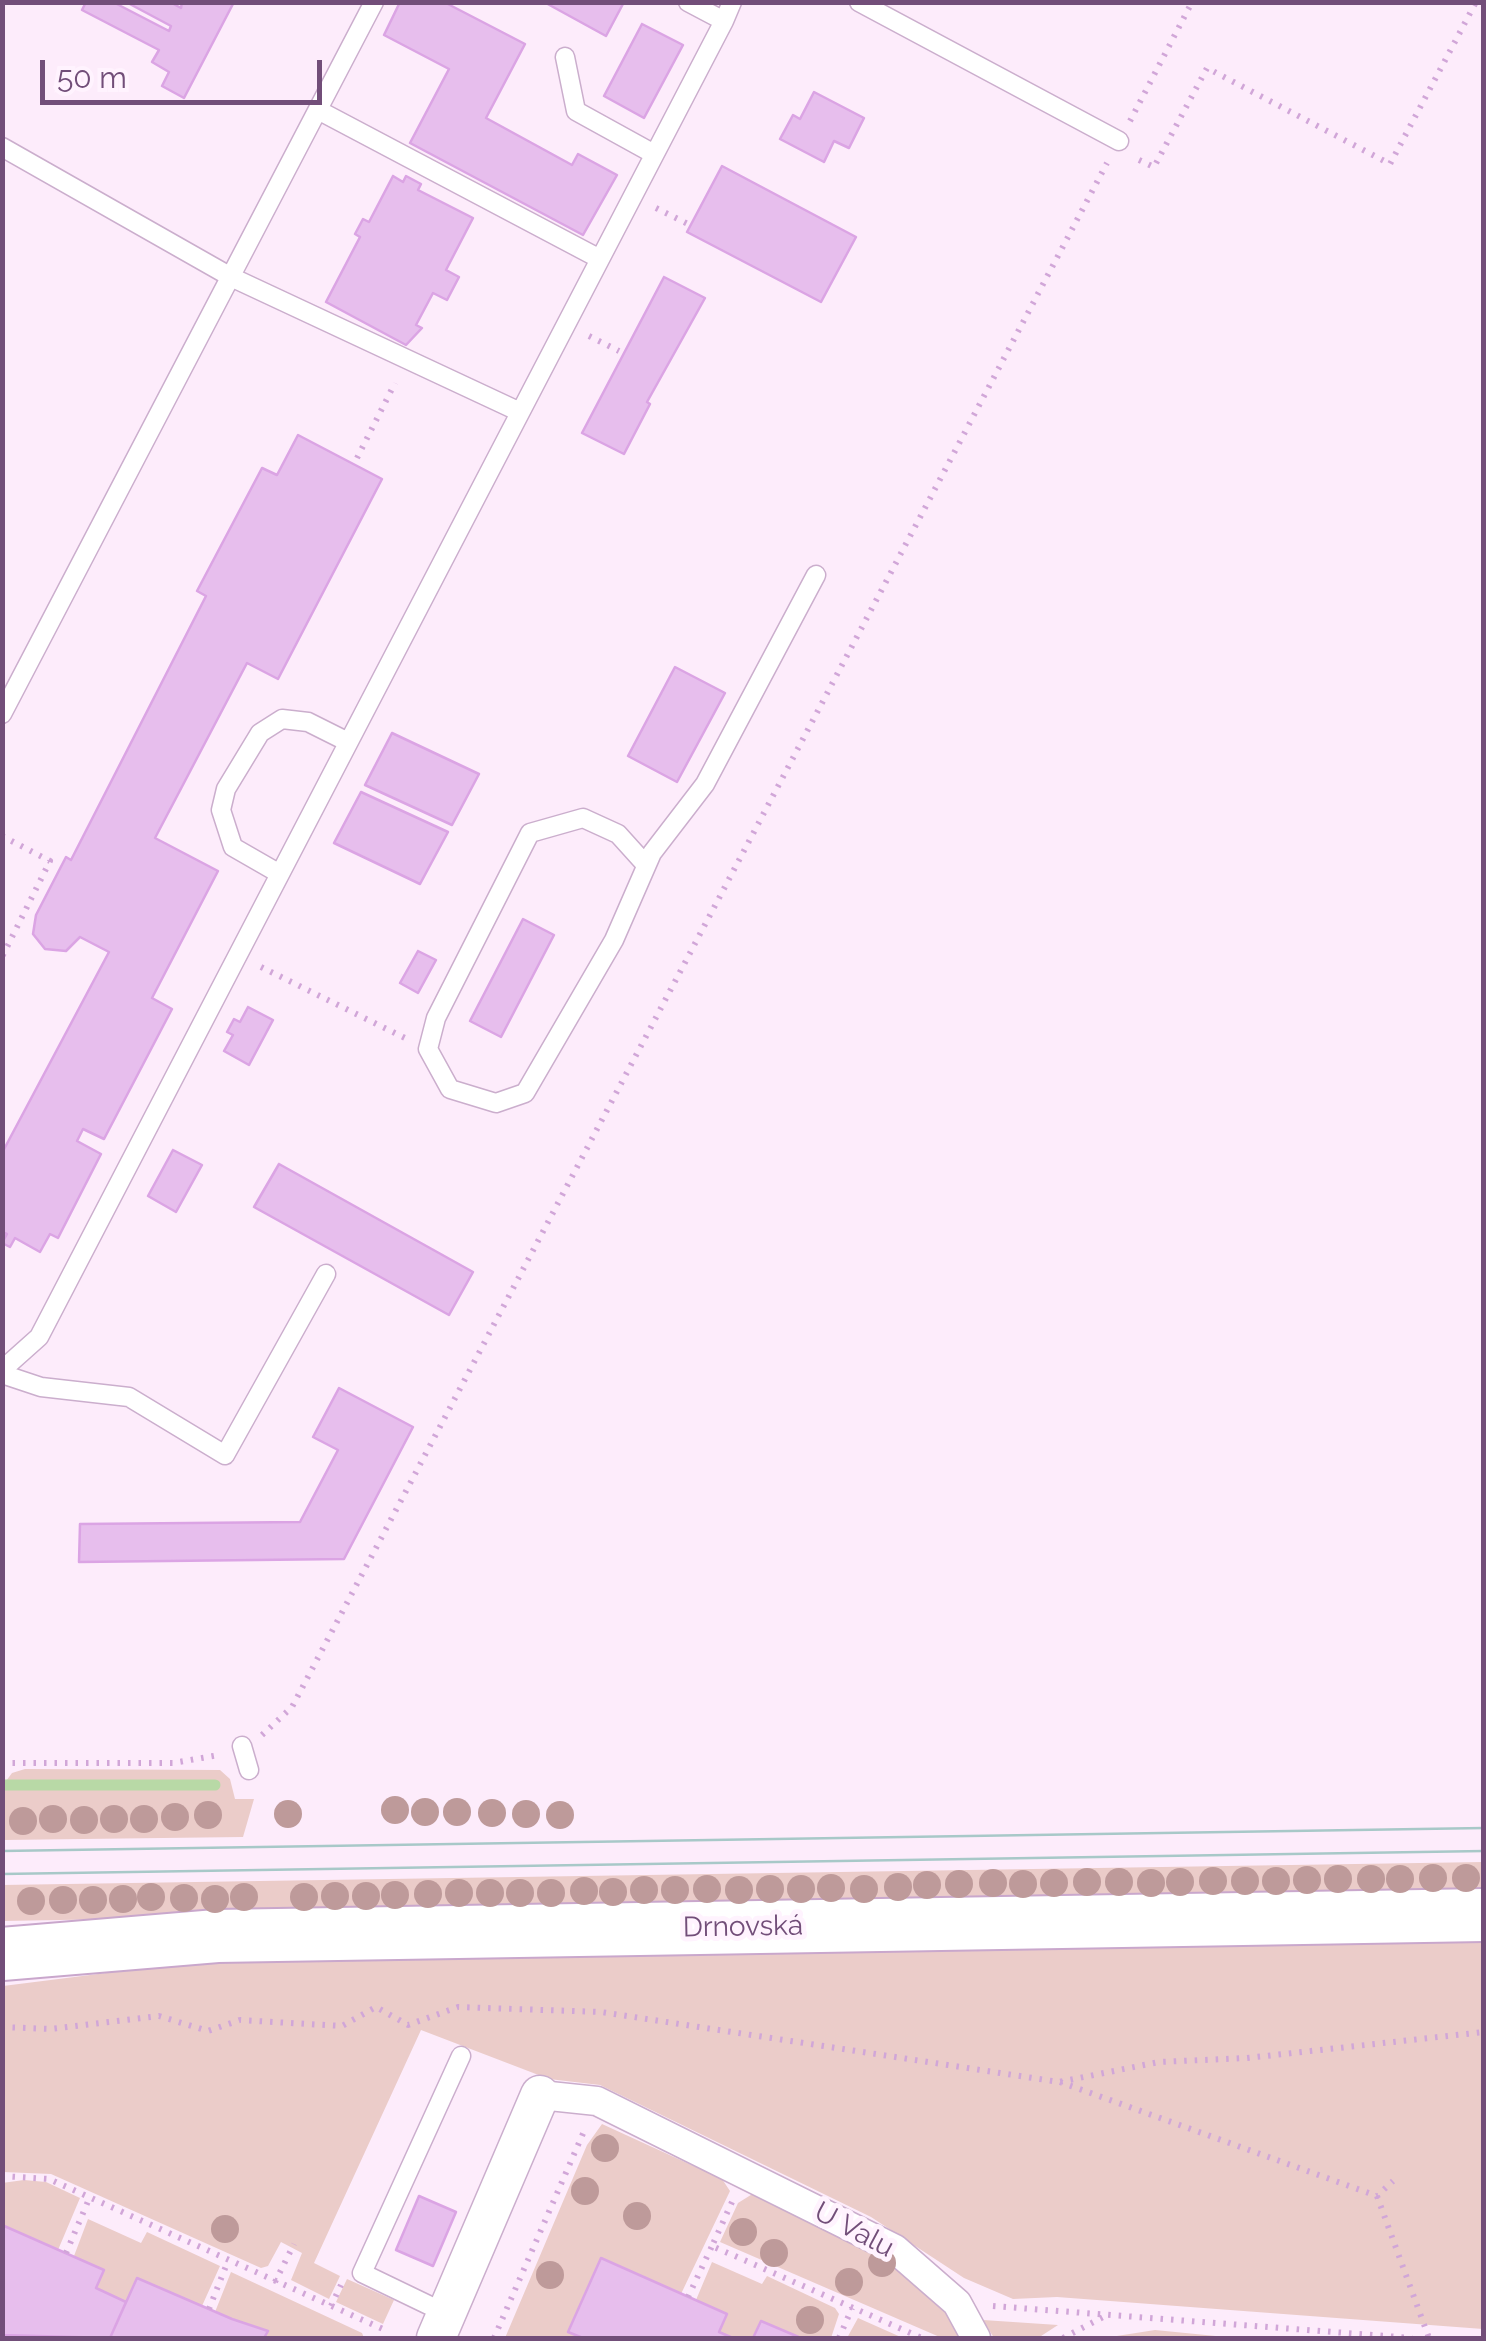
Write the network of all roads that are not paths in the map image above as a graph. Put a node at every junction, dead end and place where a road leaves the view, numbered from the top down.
1 (374, 2) edge
2 (688, 2) edge
3 (732, 2) edge
4 (859, 2) edge
5 (724, 22) junction
6 (565, 57) dead end
7 (318, 110) junction
8 (1117, 145) road end
9 (2, 147) edge
10 (654, 154) junction
11 (600, 260) junction
12 (231, 277) junction
13 (520, 412) junction
14 (816, 576) dead end
15 (2, 714) edge
16 (348, 742) junction
17 (646, 865) junction
18 (280, 874) junction
19 (326, 1274) dead end
20 (2, 1372) edge
21 (242, 1746) road end
22 (248, 1770) dead end
23 (1484, 1915) edge
24 (2, 1954) edge
25 (460, 2056) dead end
26 (540, 2096) joint
27 (441, 2326) edge
28 (976, 2338) edge

1 - 7 lane
2 - 5 lane
3 - 5 lane
4 - 8 lane
5 - 10 lane
6 - 10 lane
7 - 11 lane
7 - 12 lane
9 - 12 lane
10 - 11 lane
11 - 13 lane
12 - 13 lane
12 - 15 lane
13 - 16 lane
14 - 17 lane
16 - 18 lane
16 - 18 lane
17 - 17 lane
18 - 20 lane
19 - 20 lane
21 - 22 lane
23 - 24 main road, Drnovská
25 - 27 lane, U Valu
26 - 27 street, U Valu
26 - 28 street, U Valu

